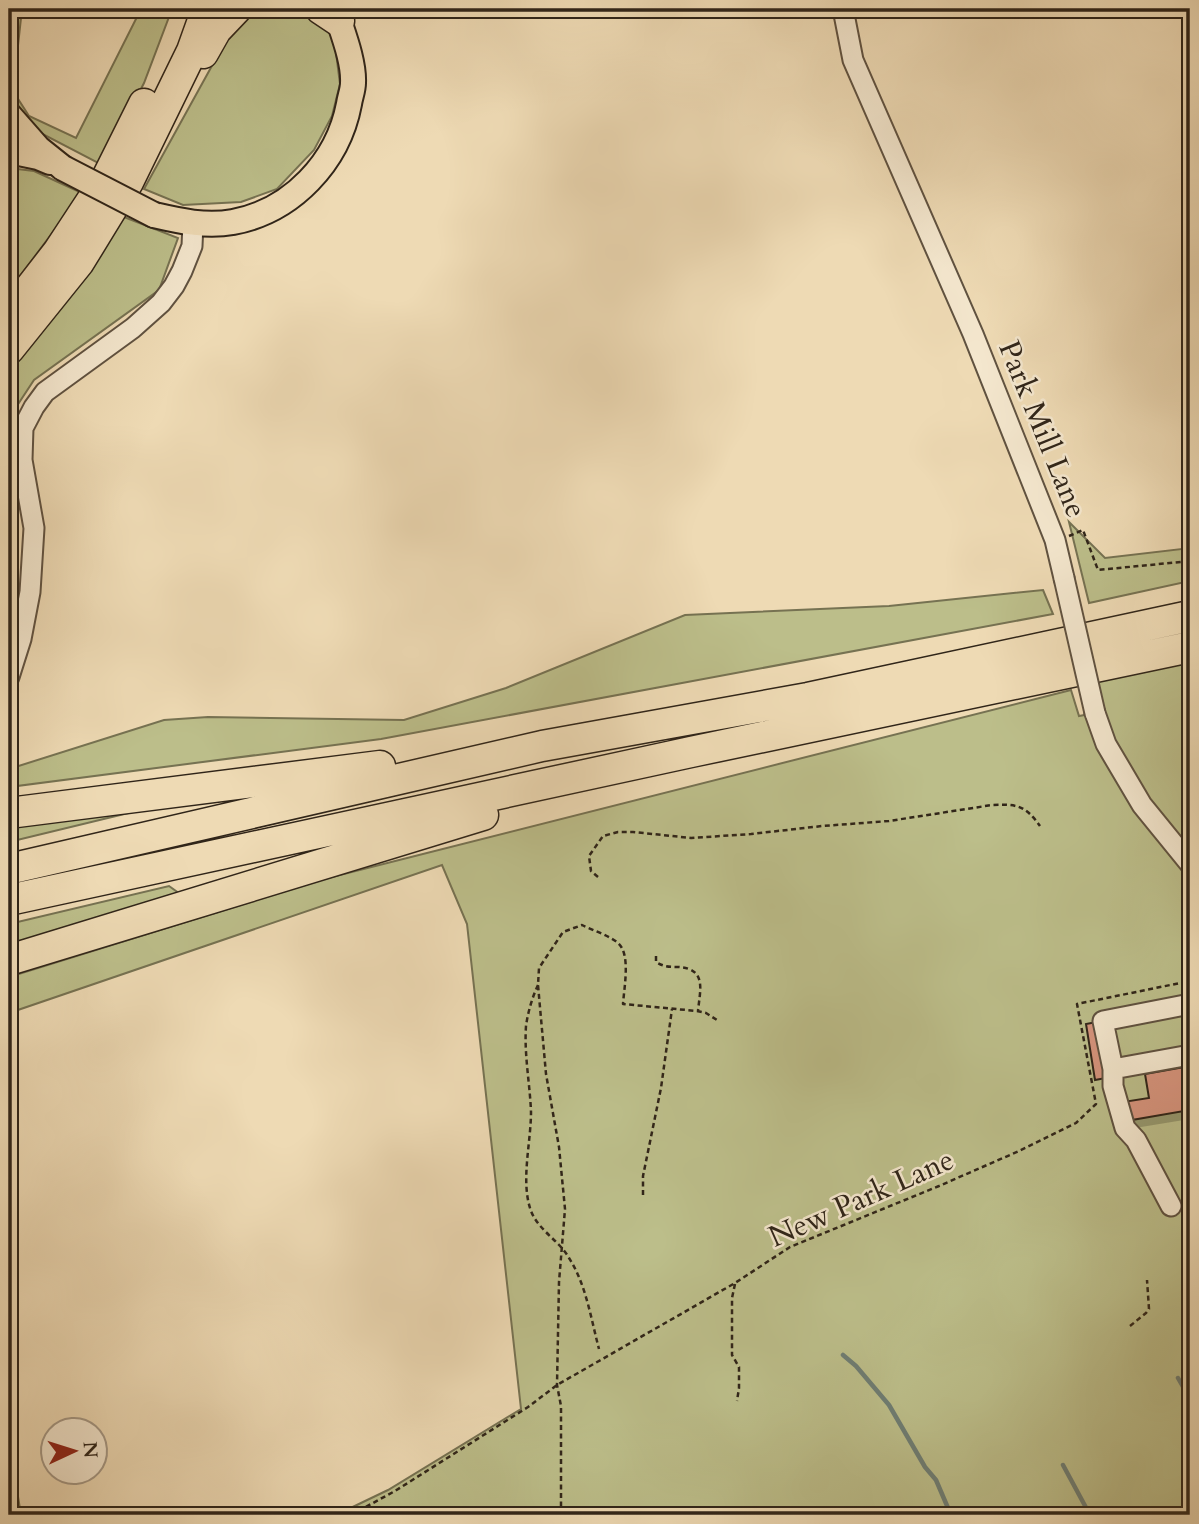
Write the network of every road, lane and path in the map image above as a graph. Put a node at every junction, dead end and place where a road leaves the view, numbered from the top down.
1 (186, 9) edge
2 (207, 9) edge
3 (236, 9) edge
4 (843, 9) edge
5 (337, 12) edge
6 (10, 117) edge
7 (9, 151) edge
8 (140, 159) junction
9 (63, 168) junction
10 (193, 223) junction
11 (9, 315) edge
12 (9, 349) edge
13 (1055, 540) junction
14 (1190, 562) edge
15 (1190, 616) edge
16 (1190, 647) edge
17 (9, 677) edge
18 (542, 746) junction
19 (691, 752) junction
20 (9, 813) edge
21 (1040, 826) dead end
22 (1190, 864) edge
23 (9, 869) edge
24 (598, 877) dead end
25 (9, 901) edge
26 (656, 956) dead end
27 (9, 960) edge
28 (1190, 981) edge
29 (538, 985) junction
30 (1190, 1004) edge
31 (672, 1009) junction
32 (697, 1011) junction
33 (717, 1020) dead end
34 (1190, 1055) edge
35 (1113, 1069) junction
36 (643, 1195) dead end
37 (1171, 1206) dead end
38 (562, 1246) junction
39 (1147, 1280) dead end
40 (735, 1283) junction
41 (1130, 1326) dead end
42 (599, 1349) dead end
43 (557, 1385) junction
44 (737, 1401) dead end
45 (351, 1515) edge
46 (561, 1515) edge

1 - 11 highway
2 - 8 highway
3 - 8 highway
4 - 13 street, Park Mill Lane
5 - 10 main road
6 - 9 main road
7 - 9 main road
8 - 12 highway
9 - 10 main road, bridge
10 - 17 street
13 - 14 path
13 - 22 street, Park Mill Lane, bridge
15 - 18 highway
16 - 19 highway
18 - 20 highway
18 - 23 highway
19 - 25 highway
19 - 27 highway
21 - 24 path
26 - 32 path
28 - 40 path, New Park Lane
29 - 31 path
29 - 38 path
29 - 38 path
30 - 35 street
31 - 32 path
31 - 36 path
32 - 33 path
34 - 35 street
35 - 37 street
38 - 42 path
38 - 43 path
39 - 41 path
40 - 43 path, New Park Lane
40 - 44 path
43 - 45 path, New Park Lane
43 - 46 path

